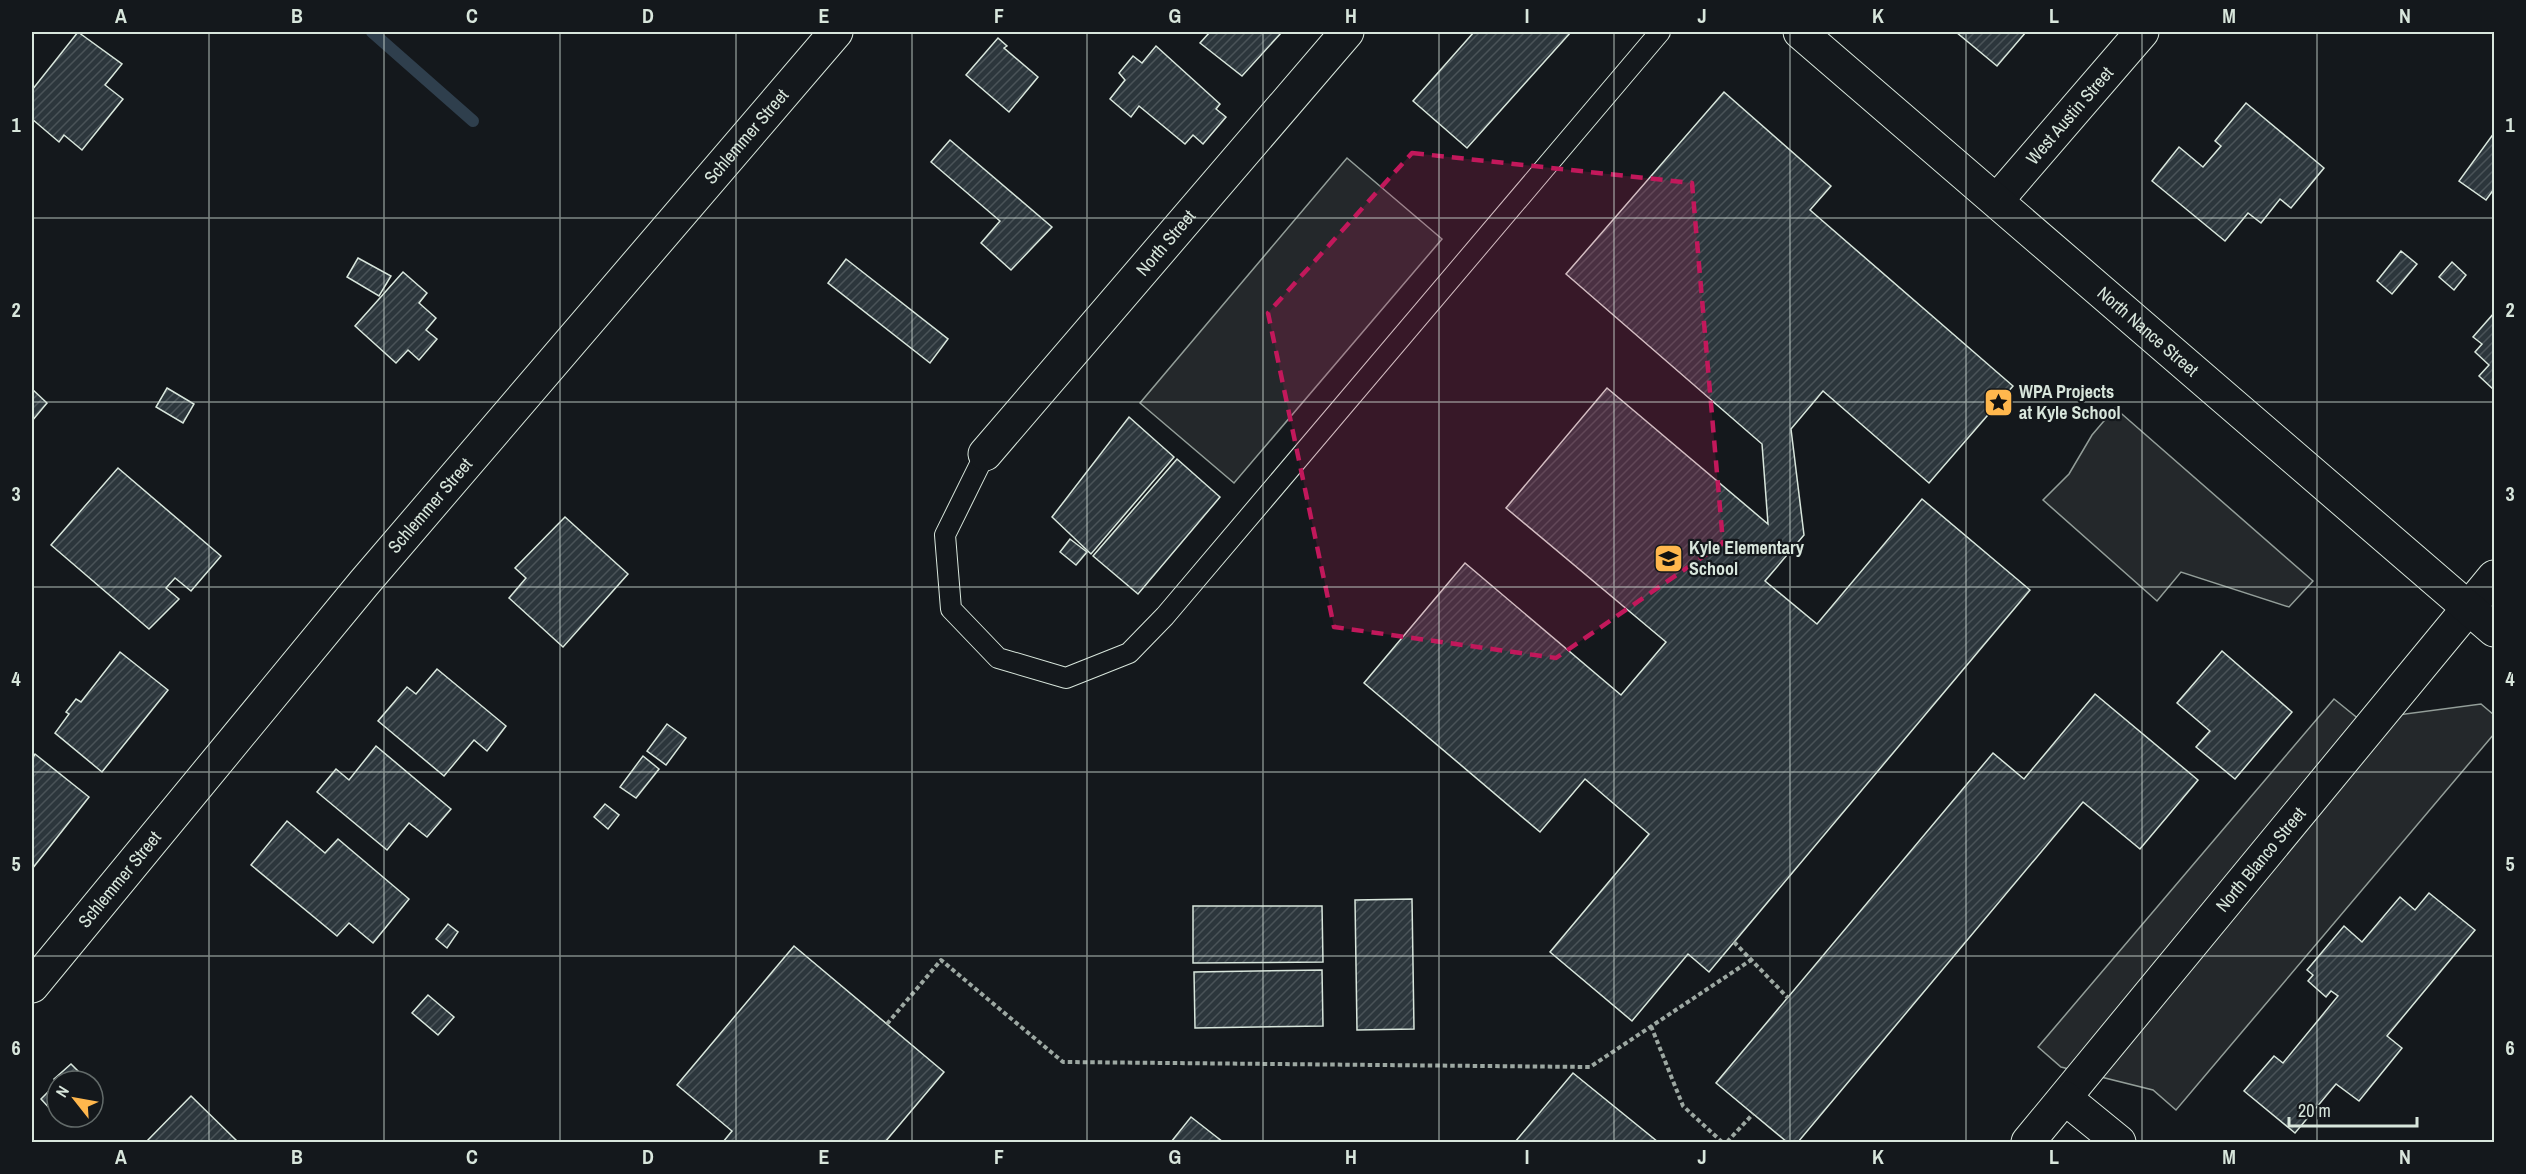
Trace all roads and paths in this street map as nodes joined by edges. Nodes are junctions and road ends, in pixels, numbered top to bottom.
1 (836, 32) edge
2 (1347, 32) edge
3 (1660, 32) edge
4 (1800, 32) edge
5 (2142, 32) edge
6 (1998, 200) junction
7 (985, 454) joint
8 (2494, 577) edge
9 (2468, 608) junction
10 (2494, 630) edge
11 (1734, 942) dead end
12 (1751, 960) junction
13 (32, 987) edge
14 (1788, 998) dead end
15 (887, 1024) dead end
16 (1652, 1026) junction
17 (2065, 1098) junction
18 (1753, 1114) dead end
19 (1722, 1143) edge
20 (1727, 1143) edge
21 (2028, 1143) edge
22 (2119, 1143) edge

1 - 13 street, Schlemmer Street
2 - 7 street, North Street
3 - 7 lane
4 - 6 street, North Nance Street
5 - 6 street, West Austin Street
6 - 9 street, North Nance Street
8 - 9 street, North Blanco Street
9 - 10 street, North Nance Street
9 - 17 street, North Blanco Street
11 - 12 path
12 - 14 path
12 - 16 path
15 - 16 path
16 - 19 path
17 - 21 street, North Blanco Street
17 - 22 street
18 - 20 path

